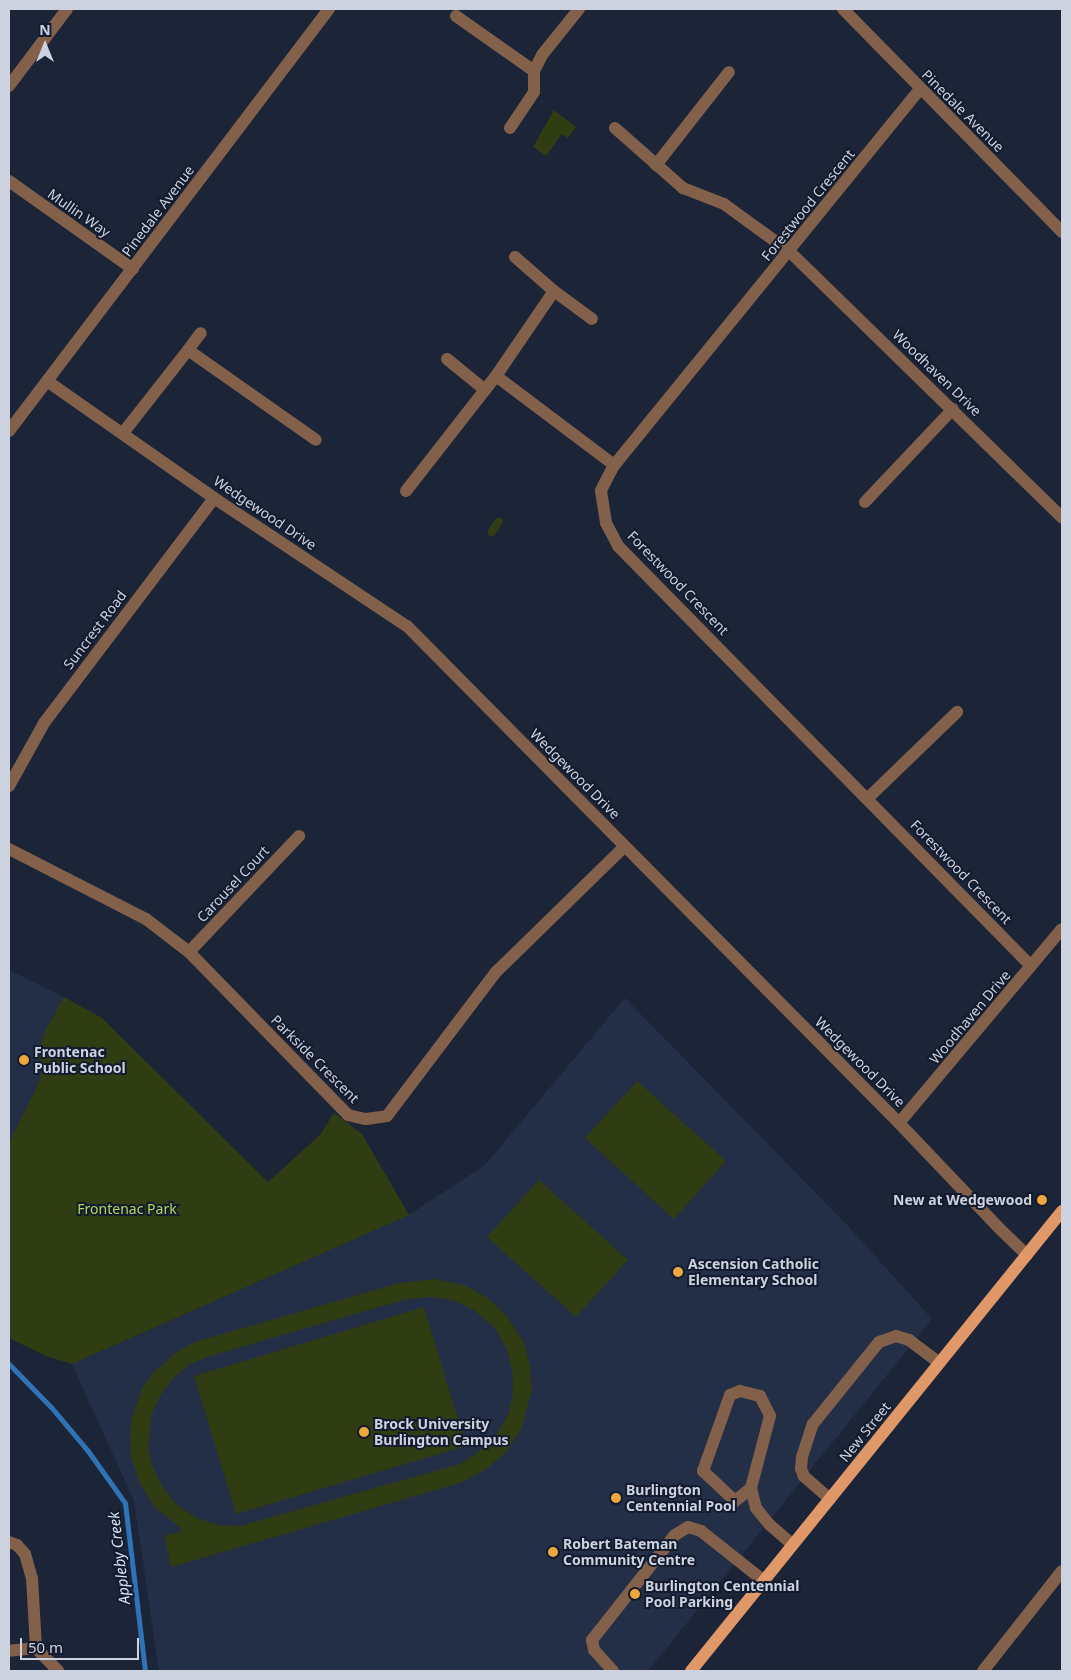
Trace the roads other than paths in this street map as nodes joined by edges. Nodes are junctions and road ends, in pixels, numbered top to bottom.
1 (67, 9) edge
2 (329, 9) edge
3 (578, 9) edge
4 (843, 9) edge
5 (456, 16) dead end
6 (534, 71) junction
7 (729, 72) dead end
8 (9, 86) edge
9 (920, 89) junction
10 (510, 128) dead end
11 (615, 128) dead end
12 (656, 164) junction
13 (9, 181) edge
14 (1062, 232) edge
15 (790, 252) junction
16 (515, 257) dead end
17 (133, 269) junction
18 (554, 291) junction
19 (592, 319) dead end
20 (201, 333) dead end
21 (188, 350) junction
22 (447, 358) dead end
23 (496, 376) junction
24 (47, 381) junction
25 (485, 390) junction
26 (953, 409) junction
27 (9, 431) edge
28 (123, 433) junction
29 (316, 440) dead end
30 (614, 465) junction
31 (406, 491) dead end
32 (214, 498) junction
33 (865, 502) dead end
34 (1062, 516) edge
35 (957, 712) dead end
36 (9, 786) edge
37 (868, 798) junction
38 (299, 836) dead end
39 (625, 846) junction
40 (9, 849) edge
41 (1062, 929) edge
42 (189, 952) junction
43 (1031, 966) junction
44 (899, 1123) junction
45 (1062, 1211) edge
46 (1027, 1255) junction
47 (939, 1363) junction
48 (752, 1488) junction
49 (830, 1499) junction
50 (9, 1542) edge
51 (793, 1545) junction
52 (1062, 1571) edge
53 (764, 1581) junction
54 (36, 1648) junction
55 (9, 1651) edge
56 (58, 1671) edge
57 (612, 1671) edge
58 (691, 1671) edge
59 (983, 1671) edge

1 - 8 street
2 - 17 street, Pinedale Avenue
3 - 6 street
4 - 9 street, Pinedale Avenue
5 - 6 street
6 - 10 street
7 - 12 street
9 - 14 street, Pinedale Avenue
9 - 15 street, Forestwood Crescent
11 - 12 street, Woodhaven Drive
12 - 15 street, Woodhaven Drive
13 - 17 street, Mullin Way
15 - 26 street, Woodhaven Drive
15 - 30 street, Forestwood Crescent
16 - 18 street
17 - 24 street, Pinedale Avenue
18 - 19 street
18 - 23 street
20 - 21 street
21 - 28 street
21 - 29 street
22 - 25 street
23 - 25 street
23 - 30 street
24 - 27 street, Pinedale Avenue
24 - 28 street, Wedgewood Drive
25 - 31 street
26 - 33 street
26 - 34 street, Woodhaven Drive
28 - 32 street, Wedgewood Drive
30 - 37 street, Forestwood Crescent
32 - 36 street, Suncrest Road
32 - 39 street, Wedgewood Drive
35 - 37 street
37 - 43 street, Forestwood Crescent
38 - 42 street, Carousel Court
39 - 42 street, Parkside Crescent
39 - 44 street, Wedgewood Drive
40 - 42 street, Parkside Crescent
41 - 43 street, Woodhaven Drive
43 - 44 street, Woodhaven Drive
44 - 46 street, Wedgewood Drive
45 - 46 main road, New Street
46 - 47 main road, New Street
47 - 49 main road, New Street
47 - 49 street
48 - 48 street
48 - 51 street
49 - 51 main road, New Street
50 - 54 street
51 - 53 main road, New Street
52 - 59 street
53 - 57 street
53 - 58 main road, New Street
54 - 55 street
54 - 56 street

